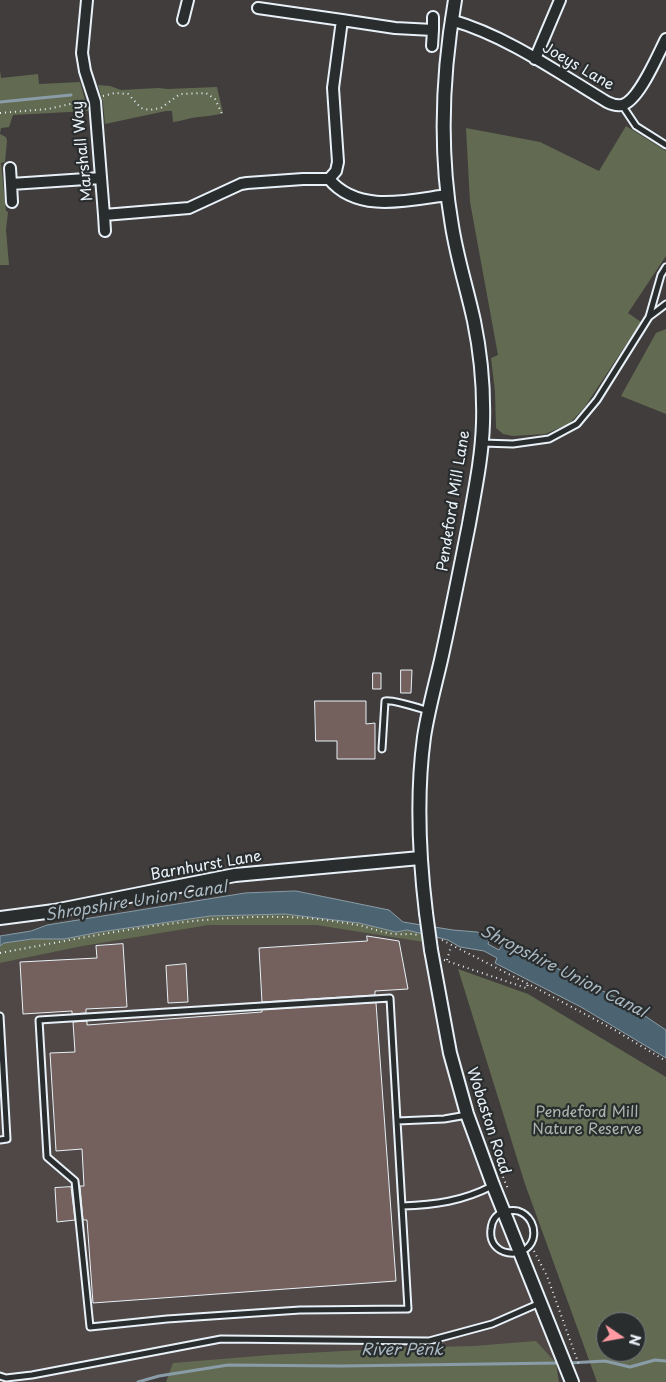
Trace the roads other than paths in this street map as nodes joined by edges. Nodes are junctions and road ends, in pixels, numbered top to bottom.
1 (87, 0) edge
2 (188, 0) edge
3 (455, 0) edge
4 (560, 0) edge
5 (258, 8) dead end
6 (433, 17) dead end
7 (183, 20) dead end
8 (342, 20) junction
9 (451, 20) junction
10 (432, 30) junction
11 (666, 39) edge
12 (432, 46) dead end
13 (535, 59) junction
14 (622, 105) junction
15 (666, 146) edge
16 (10, 168) dead end
17 (101, 178) junction
18 (330, 180) junction
19 (11, 184) junction
20 (447, 195) junction
21 (12, 202) dead end
22 (104, 215) junction
23 (105, 231) dead end
24 (666, 267) edge
25 (666, 304) edge
26 (648, 317) junction
27 (482, 443) junction
28 (429, 711) junction
29 (382, 749) dead end
30 (420, 858) junction
31 (0, 918) edge
32 (0, 1016) edge
33 (467, 1114) junction
34 (397, 1121) junction
35 (0, 1140) edge
36 (492, 1185) junction
37 (402, 1206) junction
38 (503, 1211) junction
39 (526, 1248) junction
40 (541, 1303) junction
41 (0, 1376) edge
42 (576, 1377) edge

1 - 17 street, Marshall Way
2 - 7 street
3 - 9 street, Pendeford Mill Lane
4 - 13 street
5 - 8 street
6 - 10 street
8 - 10 street
8 - 18 street
9 - 13 street, Joeys Lane
9 - 20 street, Pendeford Mill Lane
10 - 12 street
11 - 14 street, Joeys Lane
13 - 14 street, Joeys Lane
14 - 15 lane
16 - 19 street
17 - 19 street
17 - 22 street, Marshall Way
18 - 20 street
18 - 22 street, Marshall Way
19 - 21 street
20 - 27 street, Pendeford Mill Lane
22 - 23 street
24 - 26 lane
25 - 26 lane
26 - 27 lane
27 - 28 street, Pendeford Mill Lane
28 - 29 lane
28 - 30 street, Pendeford Mill Lane
30 - 31 street, Barnhurst Lane
30 - 33 street, Wobaston Road, bridge
32 - 35 lane
33 - 34 lane
33 - 36 street, Wobaston Road
34 - 37 lane
34 - 37 lane
36 - 37 lane
36 - 38 street, Wobaston Road
38 - 39 street, Wobaston Road
38 - 39 lane
38 - 39 lane
39 - 40 street, Wobaston Road
40 - 41 lane
40 - 42 street, Wobaston Road

